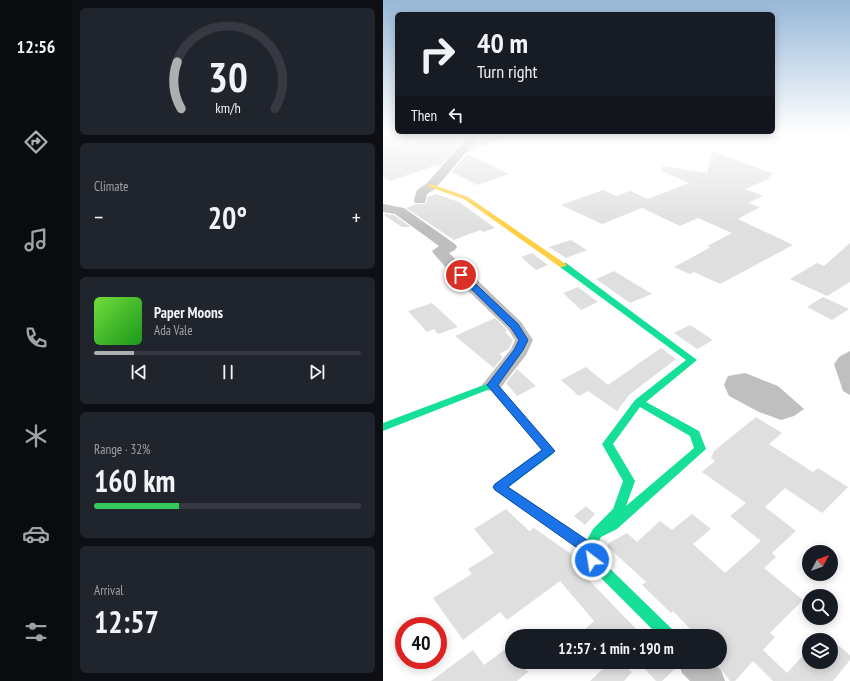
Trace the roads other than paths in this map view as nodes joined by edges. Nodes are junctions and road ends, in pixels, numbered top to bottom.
1 (449, 165) edge
2 (431, 186) junction
3 (420, 200) dead end
4 (383, 208) edge
5 (492, 385) junction
6 (639, 402) junction
7 (383, 427) edge
8 (597, 533) junction
9 (589, 548) junction
10 (662, 629) edge
11 (699, 669) edge
12 (710, 681) edge

1 - 2 street
2 - 3 street
2 - 6 street
4 - 5 street
5 - 7 street
5 - 9 street
6 - 8 street
6 - 8 street
8 - 9 street
9 - 10 street
11 - 12 street

